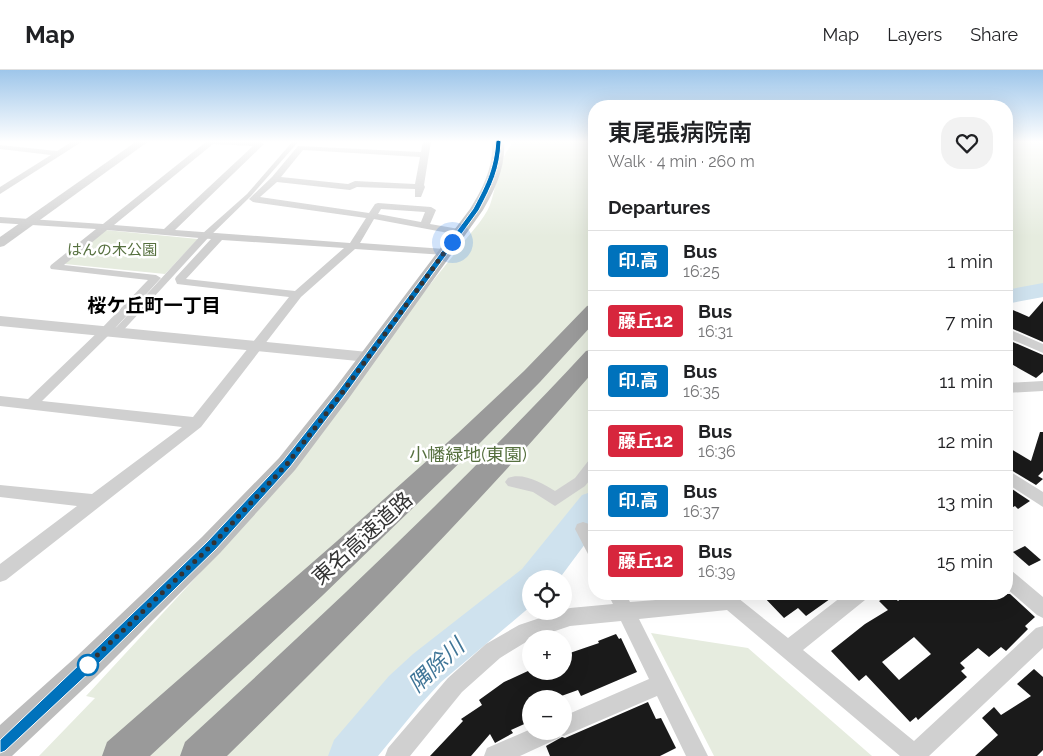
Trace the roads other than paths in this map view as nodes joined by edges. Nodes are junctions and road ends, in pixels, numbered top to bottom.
1 (29, 173) edge
2 (99, 173) edge
3 (173, 173) edge
4 (229, 173) edge
5 (268, 173) edge
6 (280, 173) edge
7 (423, 173) edge
8 (493, 173) edge
9 (275, 179) junction
10 (0, 183) edge
11 (12, 184) junction
12 (421, 187) junction
13 (0, 191) edge
14 (414, 207) junction
15 (372, 216) junction
16 (0, 220) edge
17 (30, 222) junction
18 (107, 226) junction
19 (424, 226) junction
20 (166, 232) junction
21 (459, 232) junction
22 (205, 236) junction
23 (219, 237) junction
24 (0, 243) edge
25 (354, 245) junction
26 (445, 252) junction
27 (297, 294) junction
28 (588, 317) edge
29 (0, 321) edge
30 (111, 332) junction
31 (1013, 335) edge
32 (257, 348) junction
33 (1043, 349) edge
34 (368, 358) junction
35 (588, 363) edge
36 (1043, 386) edge
37 (1013, 388) edge
38 (0, 401) edge
39 (31, 404) junction
40 (196, 423) junction
41 (588, 472) edge
42 (1013, 480) edge
43 (513, 482) dead end
44 (0, 491) edge
45 (1043, 500) edge
46 (95, 501) junction
47 (583, 529) dead end
48 (588, 538) edge
49 (0, 574) edge
50 (1013, 583) edge
51 (620, 600) edge
52 (707, 600) edge
53 (732, 600) edge
54 (851, 600) edge
55 (1043, 609) edge
56 (626, 611) junction
57 (1043, 635) edge
58 (789, 649) junction
59 (661, 684) junction
60 (572, 723) edge
61 (531, 740) edge
62 (0, 746) edge
63 (121, 756) edge
64 (199, 756) edge
65 (396, 756) edge
66 (495, 756) edge
67 (697, 756) edge
68 (916, 756) edge

1 - 11 street
2 - 17 street
3 - 18 street
4 - 20 street
5 - 22 street
6 - 9 street
7 - 12 street
8 - 21 main road
9 - 12 street
9 - 15 street
10 - 11 street
11 - 13 street
12 - 14 street
14 - 15 street
14 - 19 street
15 - 19 street
15 - 25 street
16 - 17 street
17 - 18 street
17 - 24 street
18 - 20 street
18 - 30 street
19 - 21 street
20 - 22 street
21 - 26 main road
22 - 23 street
22 - 30 street
23 - 25 street
23 - 27 street
25 - 26 street
25 - 27 street
26 - 34 main road
27 - 32 street
28 - 63 highway, 東名高速道路
29 - 30 street
30 - 32 street
30 - 39 street
31 - 33 street
32 - 34 street
32 - 40 street
34 - 62 main road
35 - 64 highway
36 - 37 street
38 - 39 street
39 - 40 street
40 - 46 street
41 - 43 street
42 - 45 street
44 - 46 street
46 - 49 street
47 - 48 street
50 - 55 street
51 - 56 street
52 - 56 street
53 - 58 street
54 - 58 street
56 - 59 street
56 - 65 street
57 - 68 street
58 - 68 street
59 - 60 street
59 - 67 street
61 - 66 street

